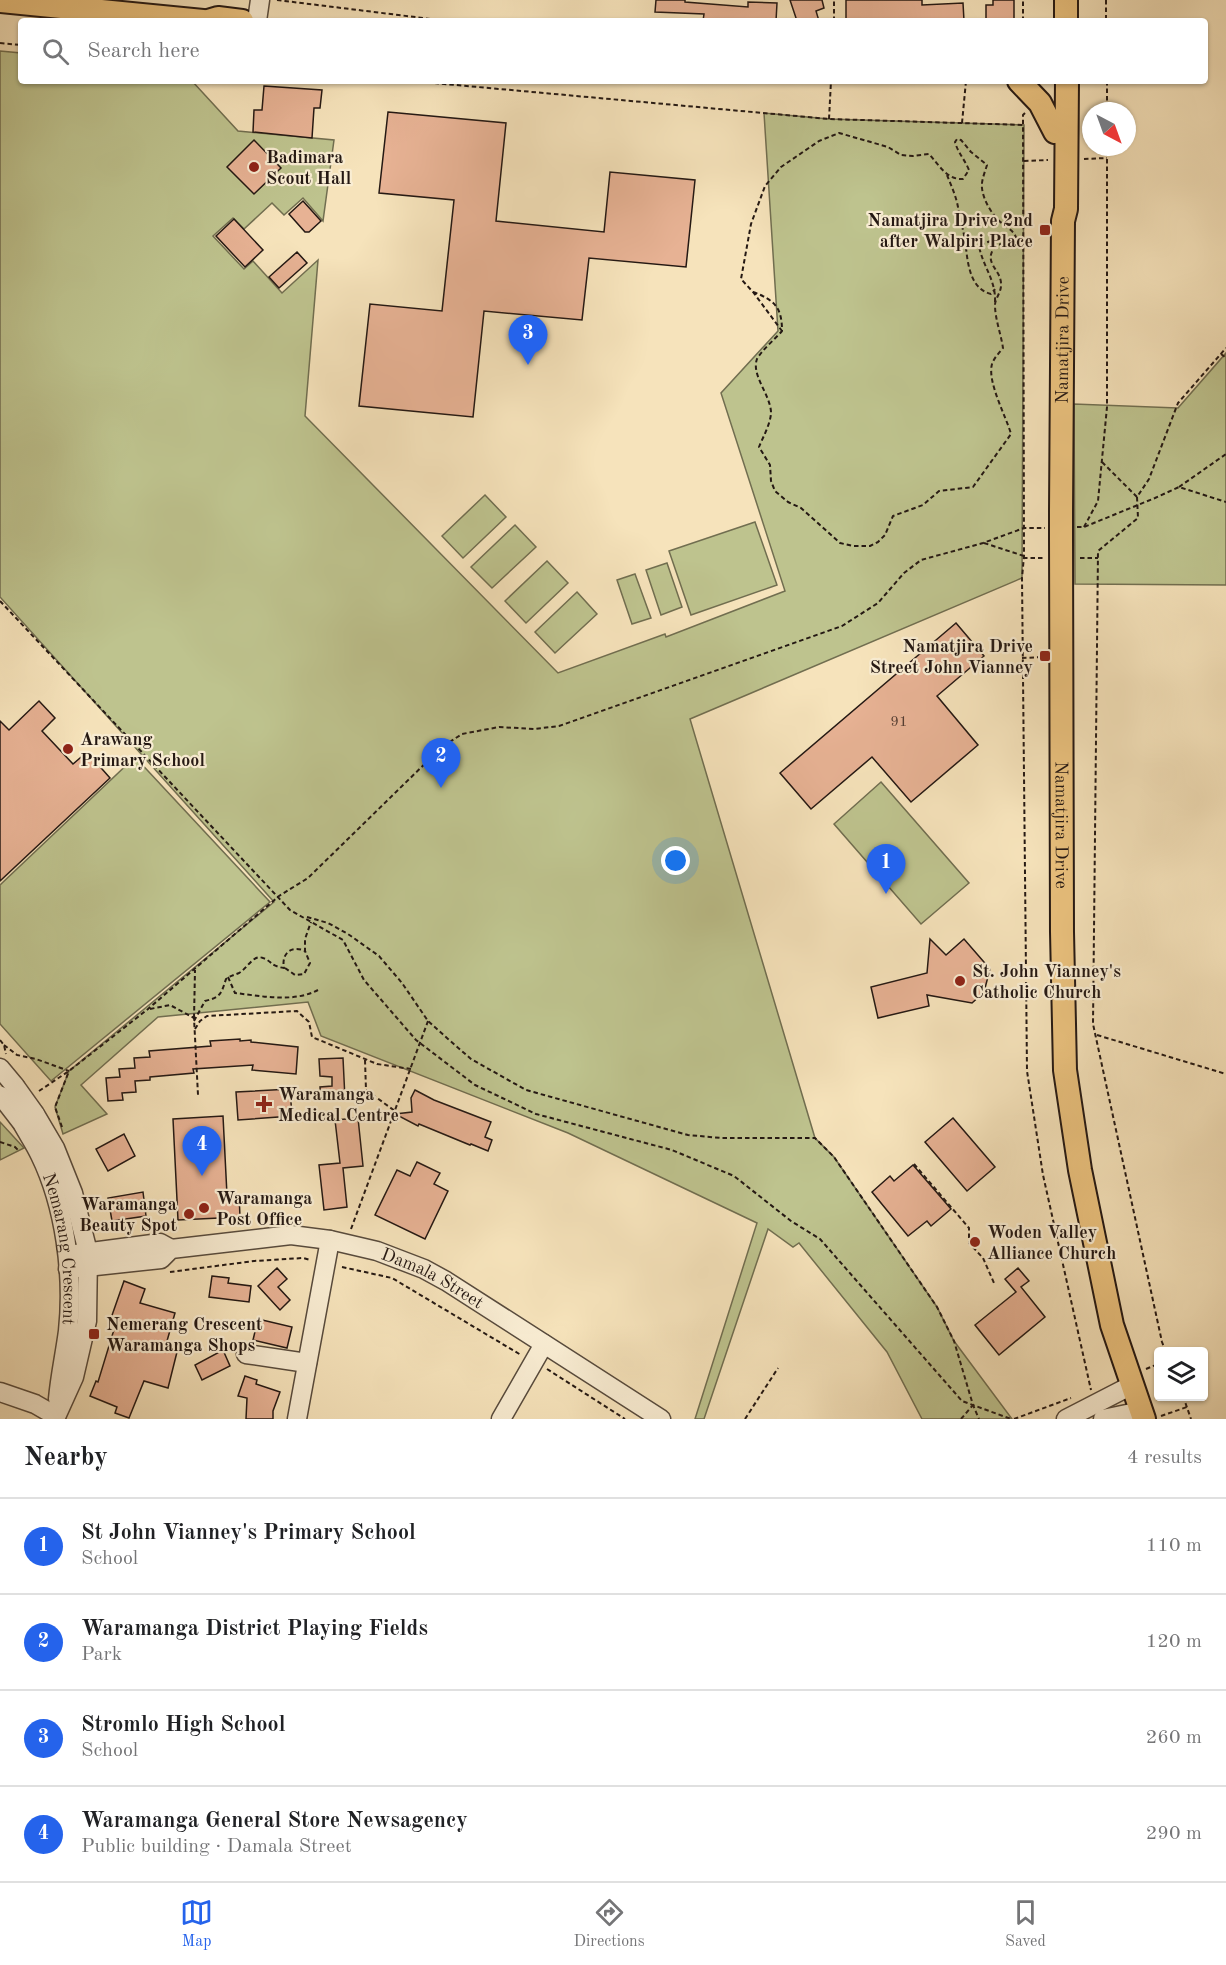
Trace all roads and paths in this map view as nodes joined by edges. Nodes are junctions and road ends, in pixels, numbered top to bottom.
1 (261, 0) edge
2 (272, 0) edge
3 (278, 0) edge
4 (834, 0) edge
5 (1023, 0) edge
6 (1066, 0) edge
7 (1106, 0) edge
8 (0, 1) edge
9 (291, 1) edge
10 (1057, 16) edge
11 (173, 18) edge
12 (258, 18) edge
13 (269, 18) edge
14 (424, 18) edge
15 (834, 18) edge
16 (1023, 18) edge
17 (1106, 18) edge
18 (0, 43) edge
19 (18, 45) edge
20 (445, 84) edge
21 (831, 84) edge
22 (966, 84) edge
23 (1022, 84) edge
24 (1055, 84) edge
25 (1067, 84) edge
26 (1107, 84) edge
27 (1107, 102) edge
28 (1023, 115) dead end
29 (829, 119) junction
30 (962, 123) junction
31 (1024, 125) junction
32 (1055, 132) junction
33 (1107, 156) edge
34 (947, 175) junction
35 (1063, 221) junction
36 (1017, 242) junction
37 (996, 289) junction
38 (753, 292) junction
39 (995, 304) junction
40 (782, 331) junction
41 (1226, 348) edge
42 (1221, 354) junction
43 (1226, 358) edge
44 (1226, 454) edge
45 (1101, 462) junction
46 (1179, 487) junction
47 (1137, 497) junction
48 (1226, 502) edge
49 (1137, 506) junction
50 (1024, 528) junction
51 (983, 543) junction
52 (1024, 556) junction
53 (0, 601) edge
54 (1061, 655) junction
55 (1023, 658) junction
56 (279, 896) junction
57 (312, 920) junction
58 (305, 951) junction
59 (284, 968) junction
60 (195, 970) junction
61 (228, 977) junction
62 (318, 990) dead end
63 (148, 1009) junction
64 (194, 1019) junction
65 (428, 1021) junction
66 (195, 1029) junction
67 (1096, 1035) junction
68 (420, 1043) junction
69 (4, 1045) dead end
70 (365, 1060) junction
71 (0, 1068) edge
72 (411, 1070) junction
73 (69, 1071) junction
74 (1226, 1074) edge
75 (6, 1092) edge
76 (37, 1092) dead end
77 (198, 1095) dead end
78 (395, 1111) junction
79 (28, 1119) junction
80 (63, 1130) dead end
81 (0, 1142) edge
82 (20, 1152) dead end
83 (914, 1164) dead end
84 (338, 1242) junction
85 (88, 1259) junction
86 (68, 1262) junction
87 (326, 1263) junction
88 (170, 1272) dead end
89 (994, 1283) dead end
90 (544, 1344) junction
91 (1165, 1347) edge
92 (246, 1354) dead end
93 (534, 1361) junction
94 (307, 1363) junction
95 (778, 1368) dead end
96 (1132, 1384) junction
97 (1091, 1390) dead end
98 (0, 1392) edge
99 (1080, 1394) dead end
100 (1185, 1401) edge
101 (973, 1405) junction
102 (1187, 1407) junction
103 (1147, 1416) edge
104 (56, 1418) edge
105 (297, 1419) edge
106 (501, 1419) edge
107 (625, 1419) edge
108 (662, 1419) edge
109 (745, 1419) edge
110 (961, 1419) edge
111 (980, 1419) edge
112 (1013, 1419) edge
113 (1066, 1419) edge
114 (1103, 1419) edge
115 (1191, 1419) edge

1 - 12 street
2 - 13 street
3 - 9 path
4 - 15 path
5 - 16 path
6 - 10 main road
7 - 17 path
8 - 11 main road
9 - 14 path
18 - 19 path
20 - 29 path
21 - 29 path
22 - 30 path
23 - 32 main road
24 - 32 main road, Namatjira Drive
25 - 35 main road, Namatjira Drive
26 - 27 path
28 - 31 path
29 - 30 path
30 - 31 path
31 - 50 path
32 - 35 main road, Namatjira Drive
33 - 45 path
34 - 36 path
34 - 37 path
34 - 38 path
35 - 54 main road, Namatjira Drive, bridge
36 - 37 path
36 - 39 path
37 - 39 path
38 - 40 path
38 - 40 path
39 - 40 path
41 - 42 path
42 - 43 path
42 - 47 path
44 - 46 path
45 - 47 path
45 - 49 path
46 - 48 path
46 - 49 path
47 - 49 path
49 - 67 path
50 - 51 path
50 - 52 path
51 - 52 path
51 - 56 path
52 - 55 path
53 - 56 path
54 - 55 path
54 - 96 main road, Namatjira Drive
55 - 97 path
56 - 57 path
56 - 60 path
57 - 58 path
57 - 65 path
57 - 68 path
58 - 59 path
58 - 59 path
59 - 61 path
60 - 63 path
60 - 64 path
61 - 62 path
61 - 64 path
63 - 64 path
63 - 73 path
64 - 66 path
65 - 68 path
65 - 101 path
66 - 70 path
66 - 77 path
67 - 74 path
67 - 91 path
68 - 72 path
68 - 101 path
69 - 73 path
70 - 72 path
70 - 78 path
71 - 75 street, Nemarang Crescent
72 - 78 path
73 - 76 path
73 - 80 path
75 - 79 street, Nemarang Crescent, bridge
78 - 84 path
79 - 85 street, Nemarang Crescent
79 - 86 street, Nemarang Crescent
81 - 82 path
83 - 89 path
84 - 85 street, Damala Street
84 - 87 street
84 - 90 street, Damala Street
85 - 86 street, Damala Street
85 - 104 street, Nemarang Crescent
86 - 104 street, Nemarang Crescent
87 - 88 path
87 - 93 path
87 - 94 street
90 - 93 street
90 - 108 street, Damala Street
92 - 94 street
93 - 106 street
93 - 107 path
94 - 105 street
95 - 109 path
96 - 103 main road, Namatjira Drive
96 - 113 street
98 - 104 street
99 - 112 path
100 - 102 path
101 - 110 path
101 - 111 path
101 - 112 path
102 - 103 path
102 - 115 path
103 - 114 street

